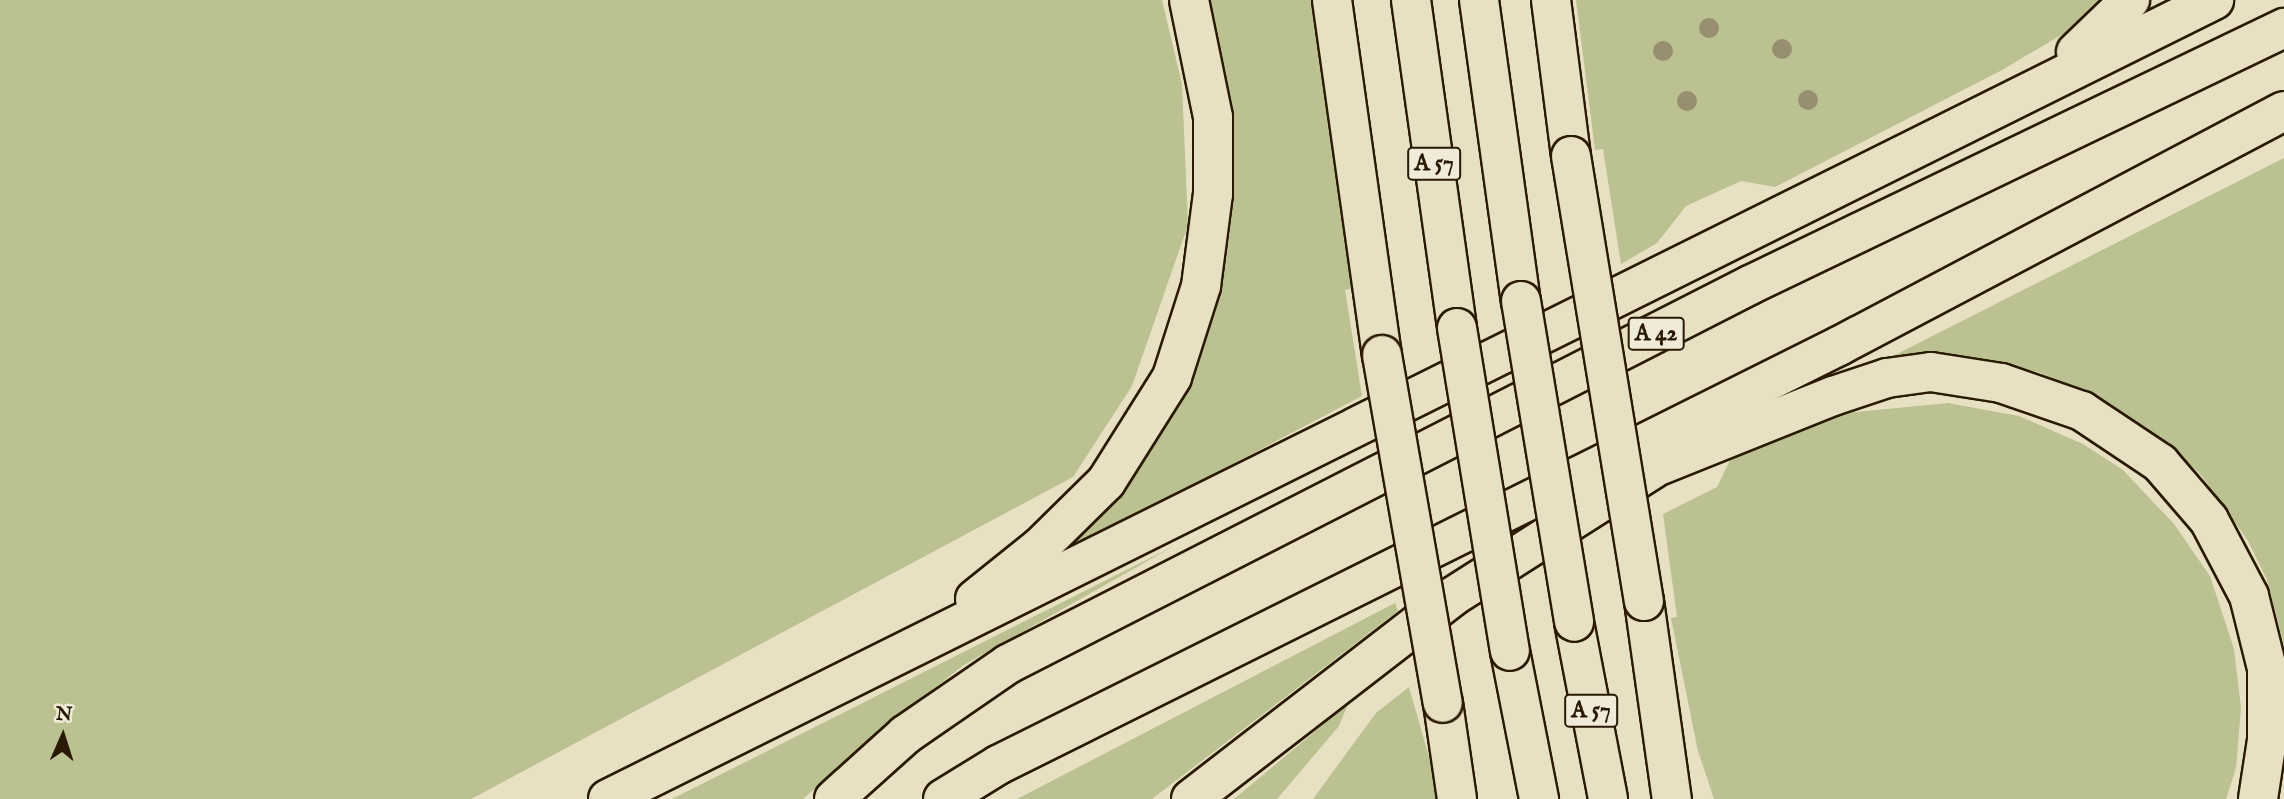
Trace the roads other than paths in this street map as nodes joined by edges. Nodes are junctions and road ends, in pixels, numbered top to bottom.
1 (1189, 0) edge
2 (1332, 0) edge
3 (1411, 0) edge
4 (1479, 0) edge
5 (1551, 0) edge
6 (2130, 0) edge
7 (2214, 0) edge
8 (2284, 28) edge
9 (2036, 87) junction
10 (2284, 111) edge
11 (1839, 346) junction
12 (1653, 468) junction
13 (916, 646) junction
14 (1663, 718) junction
15 (608, 799) edge
16 (834, 799) edge
17 (943, 799) edge
18 (1191, 799) edge
19 (1457, 799) edge
20 (1539, 799) edge
21 (1608, 799) edge
22 (1672, 799) edge
23 (1694, 799) edge
24 (2258, 799) edge

1 - 13 highway
2 - 19 highway, bridge
3 - 20 highway, A 57, bridge
4 - 21 highway, A 57, bridge
5 - 14 highway, bridge
6 - 9 highway
7 - 9 highway
8 - 16 highway, A 42
9 - 13 highway
10 - 11 highway
11 - 12 highway
11 - 17 highway
12 - 18 highway
12 - 24 highway
13 - 15 highway
14 - 22 highway
14 - 23 highway

